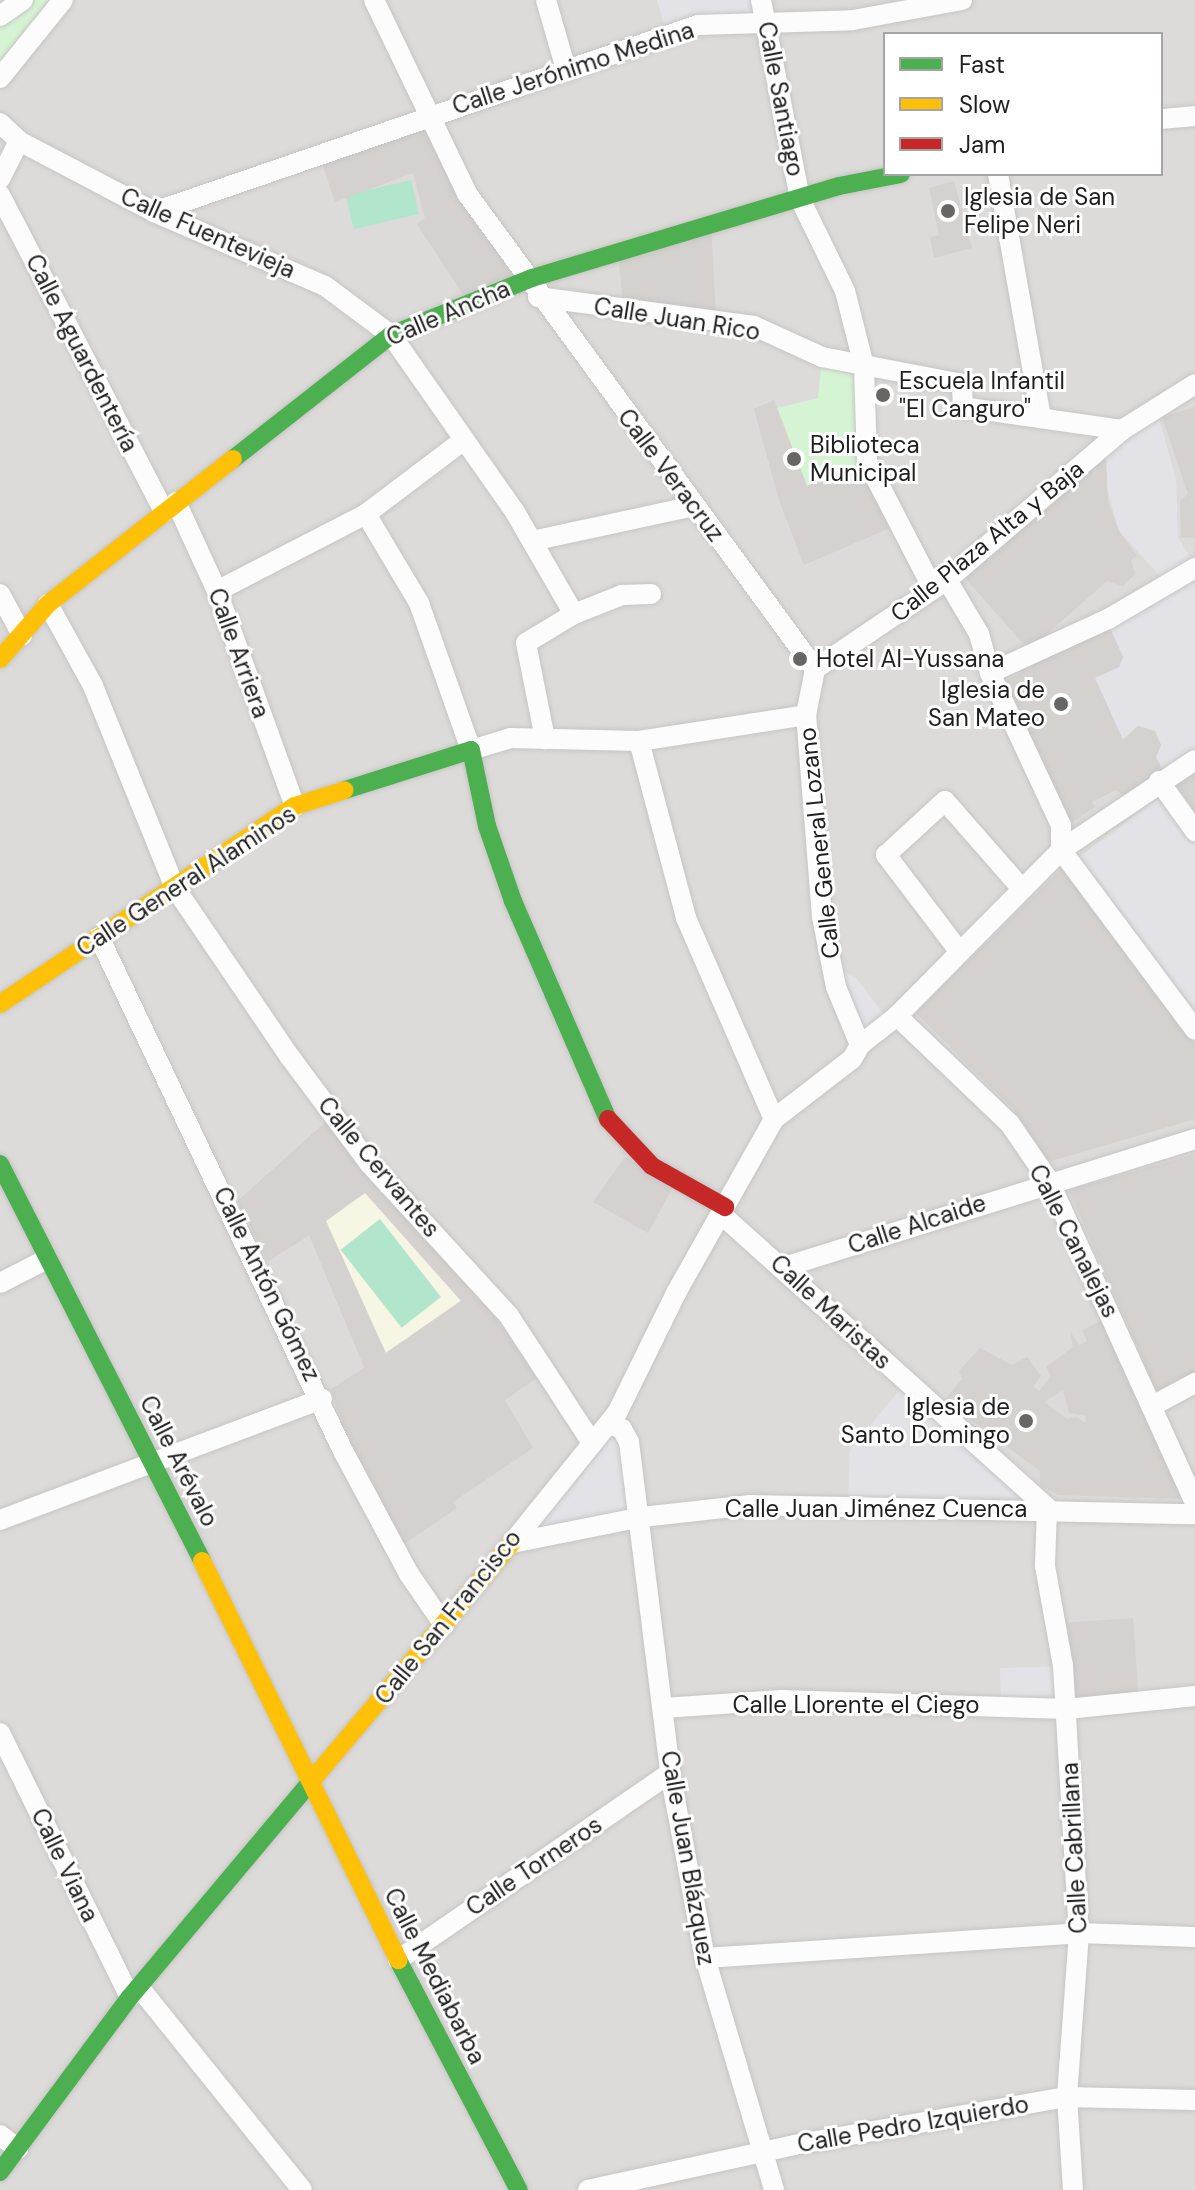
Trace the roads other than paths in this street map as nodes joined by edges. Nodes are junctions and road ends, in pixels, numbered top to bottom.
1 (23, 0) edge
2 (63, 0) edge
3 (374, 0) edge
4 (546, 0) edge
5 (761, 0) edge
6 (962, 0) edge
7 (0, 16) edge
8 (767, 22) junction
9 (565, 66) junction
10 (0, 78) edge
11 (1195, 116) edge
12 (427, 117) junction
13 (1163, 119) edge
14 (0, 123) edge
15 (19, 141) junction
16 (893, 176) edge
17 (998, 176) edge
18 (0, 179) edge
19 (0, 195) edge
20 (800, 199) junction
21 (154, 212) junction
22 (535, 288) junction
23 (391, 335) junction
24 (864, 366) junction
25 (1195, 384) edge
26 (1041, 418) junction
27 (1122, 430) junction
28 (464, 440) junction
29 (694, 506) junction
30 (170, 507) junction
31 (366, 514) junction
32 (532, 541) junction
33 (1195, 568) edge
34 (947, 580) junction
35 (217, 591) junction
36 (0, 594) edge
37 (651, 594) dead end
38 (48, 604) junction
39 (574, 614) junction
40 (22, 635) junction
41 (0, 659) edge
42 (815, 669) junction
43 (990, 673) junction
44 (806, 715) junction
45 (545, 739) junction
46 (639, 741) junction
47 (471, 750) junction
48 (1195, 760) edge
49 (1159, 781) junction
50 (295, 806) junction
51 (1195, 831) edge
52 (1061, 850) junction
53 (175, 888) junction
54 (1022, 889) junction
55 (99, 937) junction
56 (959, 951) junction
57 (0, 1004) edge
58 (897, 1016) junction
59 (1195, 1030) edge
60 (860, 1045) junction
61 (774, 1119) junction
62 (1195, 1139) edge
63 (0, 1164) edge
64 (1049, 1181) junction
65 (723, 1210) junction
66 (47, 1259) junction
67 (784, 1267) junction
68 (0, 1283) edge
69 (1195, 1383) edge
70 (322, 1399) junction
71 (1154, 1405) junction
72 (609, 1424) junction
73 (590, 1440) junction
74 (155, 1464) junction
75 (1195, 1503) edge
76 (1047, 1508) junction
77 (1195, 1514) edge
78 (642, 1517) junction
79 (0, 1520) edge
80 (512, 1543) junction
81 (444, 1625) junction
82 (1195, 1696) edge
83 (663, 1708) junction
84 (1067, 1709) junction
85 (0, 1733) edge
86 (670, 1773) junction
87 (310, 1782) junction
88 (1079, 1933) junction
89 (1195, 1937) edge
90 (705, 1958) junction
91 (398, 1960) junction
92 (134, 1992) junction
93 (1067, 2097) junction
94 (1195, 2100) edge
95 (0, 2135) edge
96 (18, 2149) junction
97 (759, 2152) junction
98 (0, 2172) edge
99 (302, 2190) edge
100 (519, 2190) edge
101 (588, 2190) edge
102 (774, 2190) edge
103 (1073, 2190) edge

1 - 7 street
2 - 10 street
3 - 12 street, Calle Veracruz
4 - 9 street
5 - 8 street, Calle Santiago
6 - 8 street, Calle Jerónimo Medina
8 - 9 street, Calle Jerónimo Medina
8 - 20 street, Calle Santiago
9 - 12 street, Calle Jerónimo Medina
11 - 13 street
12 - 21 street, Calle Jerónimo Medina
12 - 22 street, Calle Veracruz
14 - 15 street, Calle Fuentevieja
15 - 18 street
15 - 21 street, Calle Fuentevieja
16 - 20 street, Calle Ancha
17 - 26 street
19 - 30 street, Calle Aguardentería
20 - 22 street, Calle Ancha
20 - 24 street, Calle Santiago
21 - 23 street, Calle Fuentevieja
22 - 23 street, Calle Ancha
22 - 24 street, Calle Juan Rico
22 - 29 street, Calle Veracruz
23 - 28 street, Calle Fuentevieja
23 - 30 street, Calle Ancha
24 - 26 street, Calle Juan Rico
24 - 34 street, Calle Santiago
25 - 27 street, Calle Plaza Alta y Baja
26 - 27 street, Calle Juan Rico
27 - 34 street, Calle Plaza Alta y Baja
28 - 31 street
28 - 32 street, Calle Fuentevieja
29 - 32 street
29 - 42 street, Calle Veracruz
30 - 35 street, Calle Arriera
30 - 38 street, Calle Ancha
31 - 35 street
31 - 47 street
32 - 39 street, Calle Fuentevieja
33 - 43 street
34 - 42 street, Calle Plaza Alta y Baja
34 - 43 street
35 - 50 street, Calle Arriera
36 - 40 street
37 - 39 street
38 - 40 street, Calle Ancha
38 - 53 street, Calle Cervantes
39 - 45 street
40 - 41 street, Calle Ancha
42 - 44 street
43 - 52 street
44 - 46 street, Calle General Alaminos
44 - 60 street, Calle General Lozano
45 - 46 street, Calle General Alaminos
45 - 47 street, Calle General Alaminos
46 - 61 street
47 - 50 street, Calle General Alaminos
47 - 65 street
48 - 49 street, Calle San Francisco
49 - 51 street
49 - 52 street, Calle San Francisco
50 - 53 street, Calle General Alaminos
52 - 54 street, Calle San Francisco
52 - 59 street
53 - 55 street, Calle General Alaminos
53 - 73 street, Calle Cervantes
54 - 56 street, Calle San Francisco
54 - 56 street
55 - 57 street, Calle General Alaminos
55 - 70 street, Calle Antón Gómez
56 - 58 street, Calle San Francisco
58 - 60 street, Calle San Francisco
58 - 64 street, Calle Canalejas
60 - 61 street, Calle San Francisco
61 - 65 street, Calle San Francisco
62 - 64 street, Calle Alcaide
63 - 66 street, Calle Arévalo
64 - 67 street, Calle Alcaide
64 - 71 street, Calle Canalejas
65 - 67 street, Calle Maristas
65 - 72 street, Calle San Francisco
66 - 68 street
66 - 74 street, Calle Arévalo
67 - 76 street, Calle Maristas
69 - 71 street
70 - 74 street
70 - 81 street, Calle Antón Gómez
71 - 75 street, Calle Canalejas
72 - 73 street, Calle San Francisco
72 - 78 street, Calle Juan Blázquez
73 - 80 street, Calle San Francisco
74 - 79 street
74 - 87 street, Calle Arévalo
76 - 77 street, Calle Juan Jiménez Cuenca
76 - 78 street, Calle Juan Jiménez Cuenca
76 - 84 street, Calle Cabrillana
78 - 80 street, Calle Juan Jiménez Cuenca
78 - 83 street, Calle Juan Blázquez
80 - 81 street, Calle San Francisco
81 - 87 street, Calle San Francisco
82 - 84 street, Calle Llorente el Ciego
83 - 84 street, Calle Llorente el Ciego
83 - 86 street, Calle Juan Blázquez
84 - 88 street, Calle Cabrillana
85 - 92 street, Calle Viana
86 - 90 street, Calle Juan Blázquez
86 - 91 street, Calle Torneros
87 - 91 street, Calle Mediabarba
87 - 92 street, Calle San Francisco
88 - 89 street
88 - 90 street
88 - 93 street, Calle Cabrillana
90 - 97 street, Calle Juan Blázquez
91 - 100 street, Calle Mediabarba
92 - 96 street, Calle San Francisco
92 - 99 street, Calle Viana
93 - 94 street, Calle Pedro Izquierdo
93 - 97 street, Calle Pedro Izquierdo
93 - 103 street, Calle Cabrillana
95 - 96 street
96 - 98 street, Calle San Francisco
97 - 101 street, Calle Pedro Izquierdo
97 - 102 street, Calle Juan Blázquez

